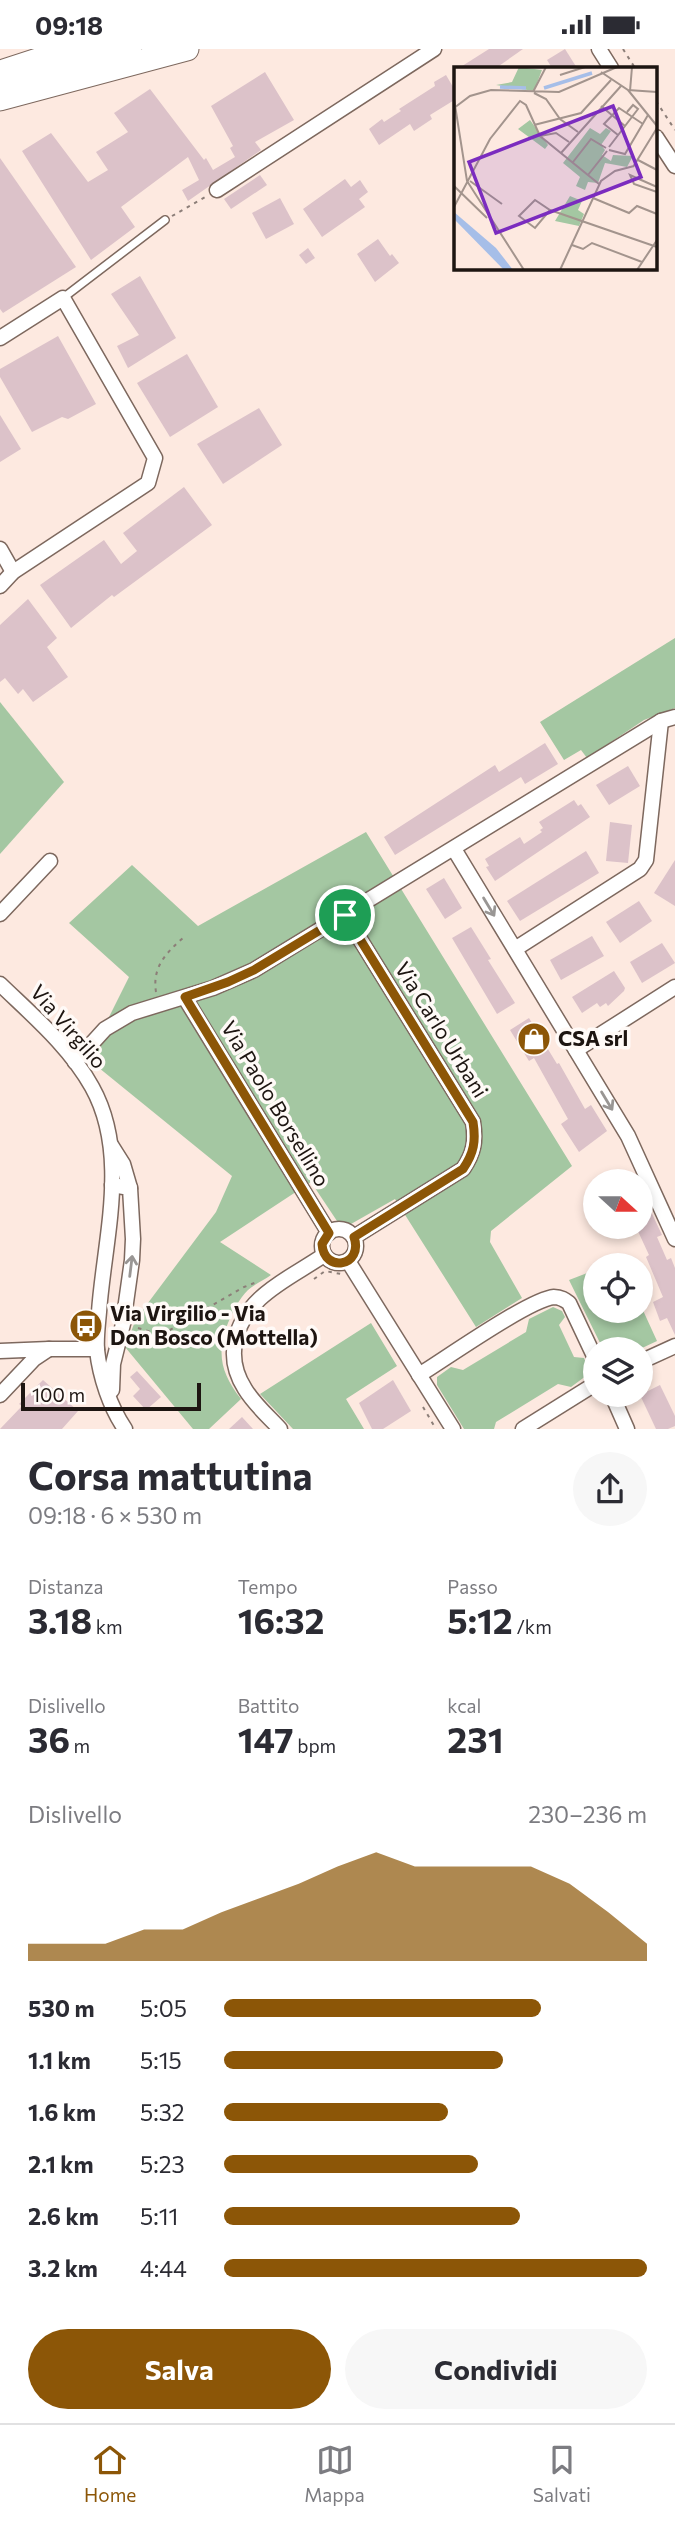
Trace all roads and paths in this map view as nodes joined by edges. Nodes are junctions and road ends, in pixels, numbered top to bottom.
1 (71, 49) edge
2 (187, 49) edge
3 (434, 49) edge
4 (599, 49) edge
5 (623, 49) edge
6 (117, 51) edge
7 (610, 67) edge
8 (634, 67) edge
9 (0, 71) edge
10 (0, 85) edge
11 (0, 99) edge
12 (658, 104) edge
13 (675, 130) edge
14 (658, 140) edge
15 (675, 166) edge
16 (217, 190) joint
17 (164, 220) joint
18 (63, 298) junction
19 (0, 338) edge
20 (0, 549) edge
21 (13, 572) junction
22 (0, 586) edge
23 (668, 719) edge
24 (454, 849) junction
25 (50, 861) dead end
26 (0, 913) edge
27 (345, 915) junction
28 (515, 949) junction
29 (0, 983) edge
30 (675, 987) edge
31 (185, 997) junction
32 (576, 1050) junction
33 (75, 1062) junction
34 (110, 1144) junction
35 (112, 1185) junction
36 (130, 1188) junction
37 (329, 1233) junction
38 (354, 1237) junction
39 (675, 1239) edge
40 (324, 1255) junction
41 (348, 1261) junction
42 (261, 1281) dead end
43 (123, 1324) junction
44 (585, 1337) edge
45 (675, 1346) edge
46 (97, 1349) junction
47 (0, 1351) edge
48 (32, 1354) junction
49 (653, 1356) edge
50 (419, 1375) junction
51 (583, 1392) edge
52 (0, 1395) edge
53 (111, 1406) junction
54 (617, 1407) edge
55 (125, 1429) edge
56 (280, 1429) edge
57 (453, 1429) edge
58 (523, 1429) edge
59 (627, 1429) edge

1 - 9 main road
2 - 11 main road
3 - 16 street
4 - 7 street
5 - 8 path
6 - 10 highway
12 - 13 path
14 - 15 street
16 - 17 path
17 - 18 lane
18 - 19 street
18 - 21 street
20 - 21 street
21 - 22 street
23 - 24 street
23 - 28 street
24 - 27 street
24 -> 28 street
25 - 26 street
27 - 31 street
27 - 38 street, Via Carlo Urbani
28 - 32 street
29 - 33 street, Via Virgilio
30 - 32 street
31 - 33 street
31 - 37 street, Via Paolo Borsellino
32 -> 39 street
33 - 34 street, Via Virgilio
34 - 35 street, Via Virgilio
34 - 36 street
35 - 36 street
35 - 46 street, Via Virgilio
43 -> 36 street
37 - 38 street
37 - 40 street
38 - 41 street
40 - 41 street
40 - 56 street
41 - 50 street
42 - 43 path
43 - 53 street
44 - 50 street
45 - 49 street
46 - 48 street
46 - 53 street, Via Virgilio
47 - 48 street
48 - 52 street
50 - 57 street
51 - 58 street
53 - 55 street, Via Virgilio
54 - 59 street

